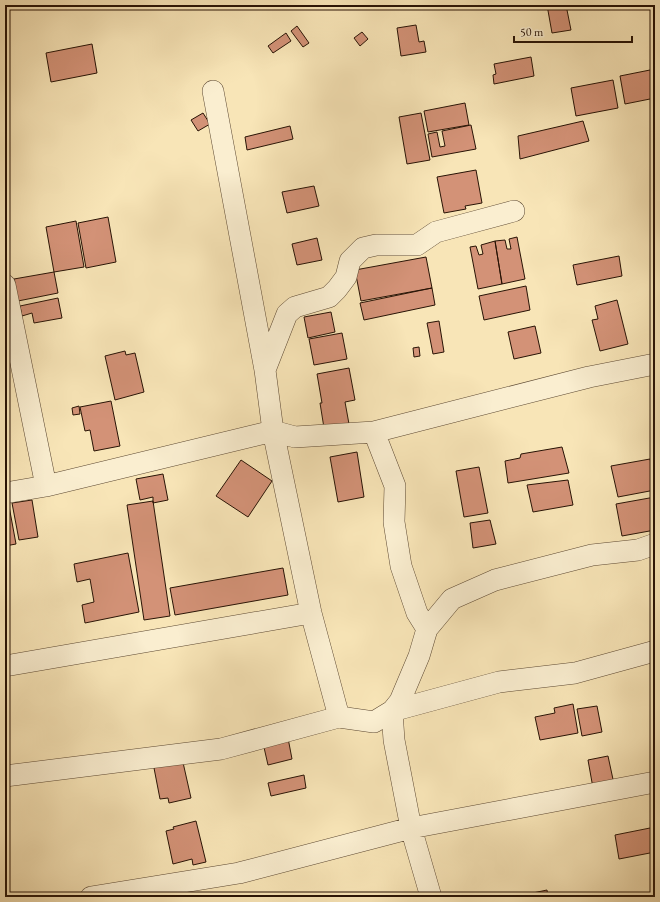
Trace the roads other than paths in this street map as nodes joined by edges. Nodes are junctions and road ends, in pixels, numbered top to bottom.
1 (214, 90) dead end
2 (514, 211) dead end
3 (5, 285) edge
4 (655, 364) edge
5 (265, 370) junction
6 (273, 431) junction
7 (374, 432) junction
8 (46, 486) junction
9 (5, 493) edge
10 (655, 544) edge
11 (311, 614) junction
12 (427, 629) junction
13 (655, 651) edge
14 (5, 666) edge
15 (392, 711) junction
16 (339, 717) junction
17 (5, 776) edge
18 (655, 782) edge
19 (411, 828) junction
20 (91, 897) edge
21 (432, 897) edge

1 - 5 street
2 - 5 street
3 - 8 street
4 - 7 street
5 - 6 street
6 - 7 street
6 - 8 street
6 - 11 street
7 - 12 street
8 - 9 street
10 - 12 street
11 - 14 street
11 - 16 street
12 - 15 street
13 - 15 street
15 - 16 street
15 - 19 street
16 - 17 street
18 - 19 street
19 - 20 street
19 - 21 street

